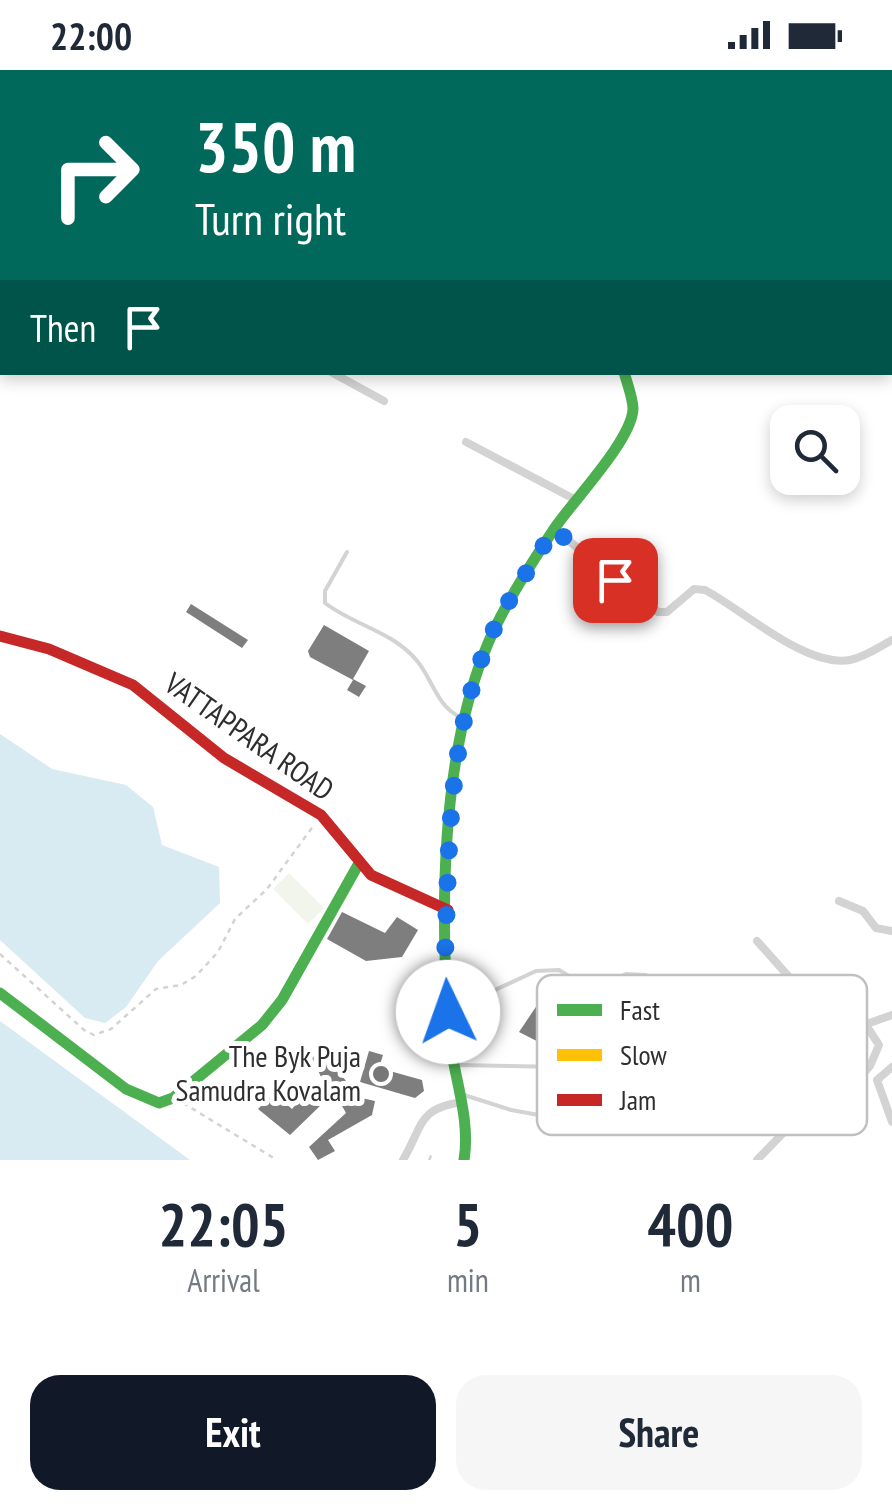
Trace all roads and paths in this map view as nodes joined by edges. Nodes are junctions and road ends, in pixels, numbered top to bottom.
1 (336, 375) edge
2 (625, 375) edge
3 (384, 401) dead end
4 (466, 442) dead end
5 (576, 500) junction
6 (554, 529) junction
7 (347, 552) dead end
8 (0, 636) edge
9 (892, 640) edge
10 (464, 720) junction
11 (322, 814) junction
12 (358, 865) junction
13 (839, 900) dead end
14 (448, 910) junction
15 (892, 931) edge
16 (757, 940) dead end
17 (0, 954) edge
18 (568, 975) edge
19 (788, 975) edge
20 (0, 993) edge
21 (448, 1012) junction
22 (892, 1015) edge
23 (867, 1025) edge
24 (867, 1027) edge
25 (452, 1064) junction
26 (537, 1067) edge
27 (892, 1067) edge
28 (867, 1068) edge
29 (174, 1098) junction
30 (462, 1098) junction
31 (537, 1115) edge
32 (892, 1122) edge
33 (782, 1135) edge
34 (432, 1151) dead end
35 (277, 1160) edge
36 (403, 1160) edge
37 (429, 1160) edge
38 (464, 1160) edge
39 (760, 1160) edge

1 - 3 street
2 - 5 main road
4 - 5 street
5 - 6 main road
6 - 9 street
6 - 10 main road
7 - 10 lane
8 - 11 main road, VATTAPPARA ROAD
10 - 14 main road
11 - 12 main road, VATTAPPARA ROAD
11 - 17 path
12 - 14 main road, VATTAPPARA ROAD
12 - 29 main road
13 - 15 street
14 - 21 main road
16 - 19 street
18 - 21 lane
20 - 29 main road
21 - 25 main road
22 - 23 street
24 - 28 street
25 - 26 lane
25 - 30 main road
27 - 32 street
29 - 35 path
30 - 31 lane
30 - 36 street
30 - 38 main road
33 - 39 street
34 - 37 path

